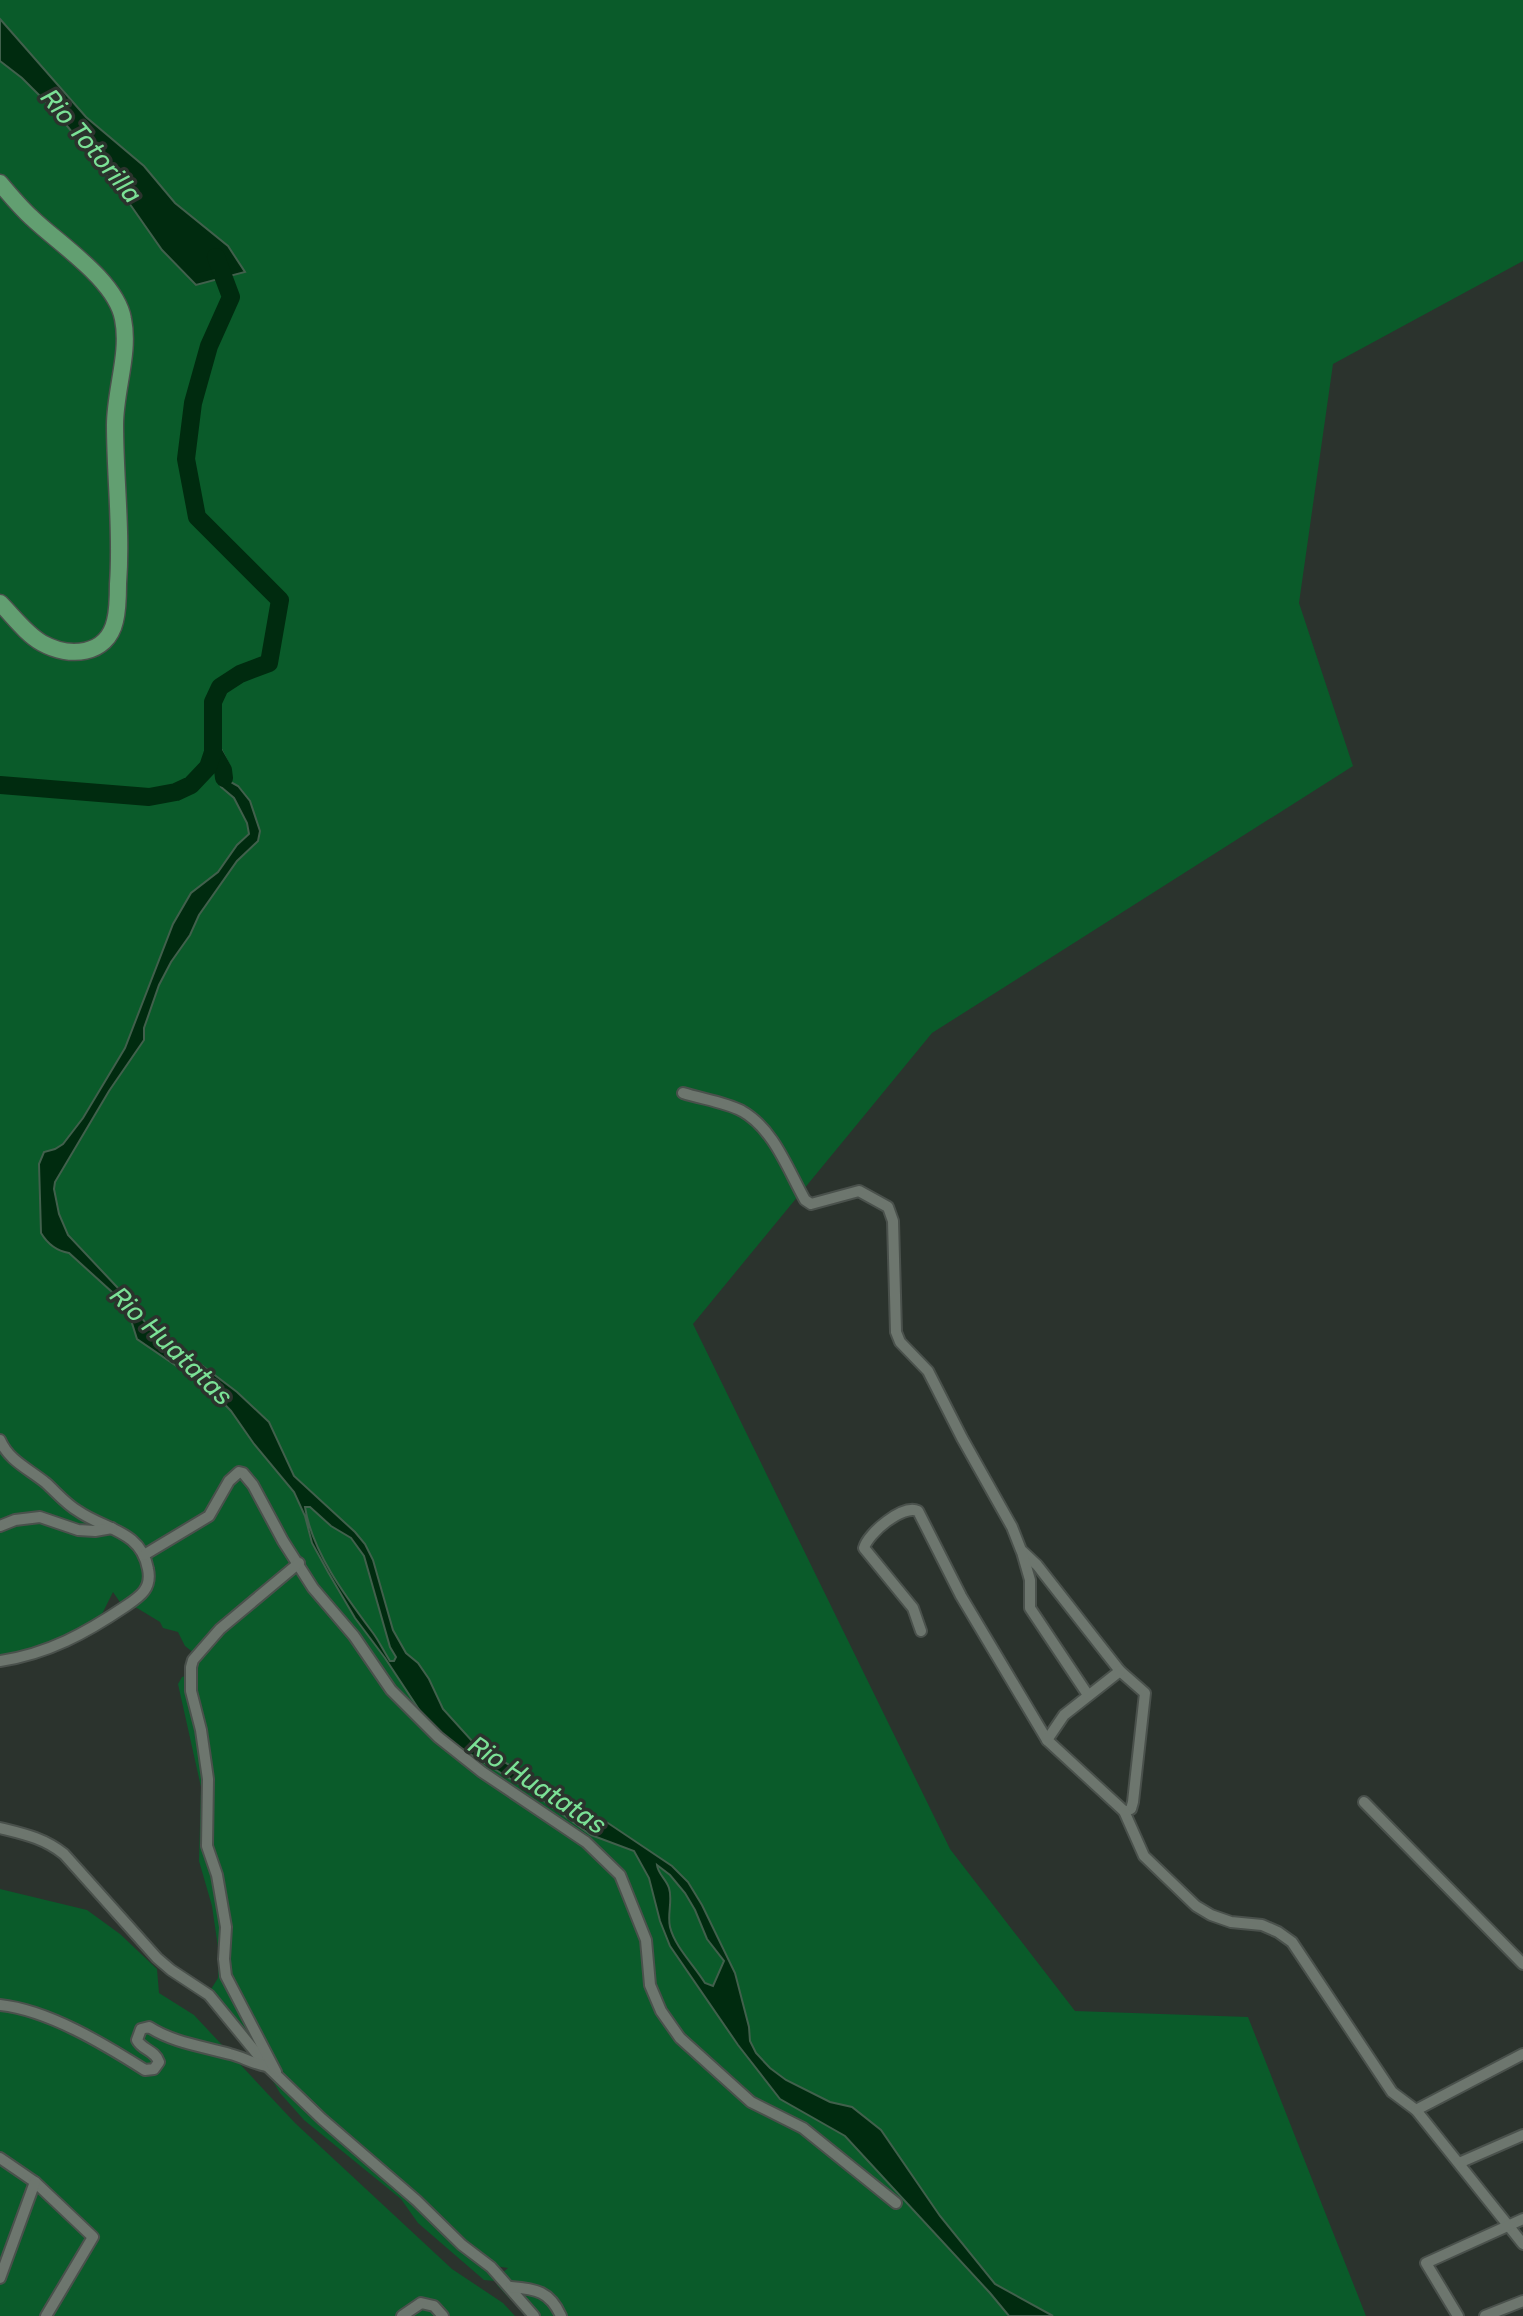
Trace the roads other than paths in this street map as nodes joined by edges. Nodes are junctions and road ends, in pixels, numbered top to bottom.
1 (0, 183) edge
2 (0, 603) edge
3 (683, 1093) dead end
4 (0, 1440) edge
5 (0, 1527) edge
6 (114, 1528) junction
7 (1021, 1550) junction
8 (145, 1555) junction
9 (299, 1563) junction
10 (921, 1630) dead end
11 (0, 1661) edge
12 (1120, 1671) junction
13 (1088, 1695) junction
14 (1047, 1740) junction
15 (1364, 1802) dead end
16 (1124, 1811) junction
17 (0, 1828) edge
18 (1523, 1964) edge
19 (0, 2005) edge
20 (1523, 2054) edge
21 (267, 2066) junction
22 (279, 2077) junction
23 (1416, 2109) junction
24 (1523, 2135) edge
25 (1, 2163) edge
26 (1459, 2163) junction
27 (35, 2182) junction
28 (896, 2203) dead end
29 (1523, 2219) edge
30 (1509, 2226) junction
31 (1523, 2244) edge
32 (0, 2278) edge
33 (510, 2287) junction
34 (1523, 2301) edge
35 (46, 2316) edge
36 (402, 2316) edge
37 (443, 2316) edge
38 (534, 2316) edge
39 (561, 2316) edge
40 (1458, 2316) edge
41 (1485, 2316) edge

1 - 2 highway
3 - 7 street
4 - 6 street
5 - 6 street
6 - 8 street
7 - 12 street
7 - 13 street
8 - 9 street
8 - 11 street
9 - 22 street
9 - 28 street
10 - 14 street
12 - 13 street
12 - 16 street
13 - 14 street
14 - 16 street
15 - 18 street
16 - 23 street
17 - 21 street
19 - 21 street
20 - 23 street
21 - 22 street
22 - 33 street
23 - 26 street
24 - 26 street
25 - 27 street
26 - 30 street
27 - 32 street
27 - 35 street
29 - 30 street
30 - 31 street
30 - 40 street
33 - 38 street
33 - 39 street
34 - 41 street
36 - 37 street

